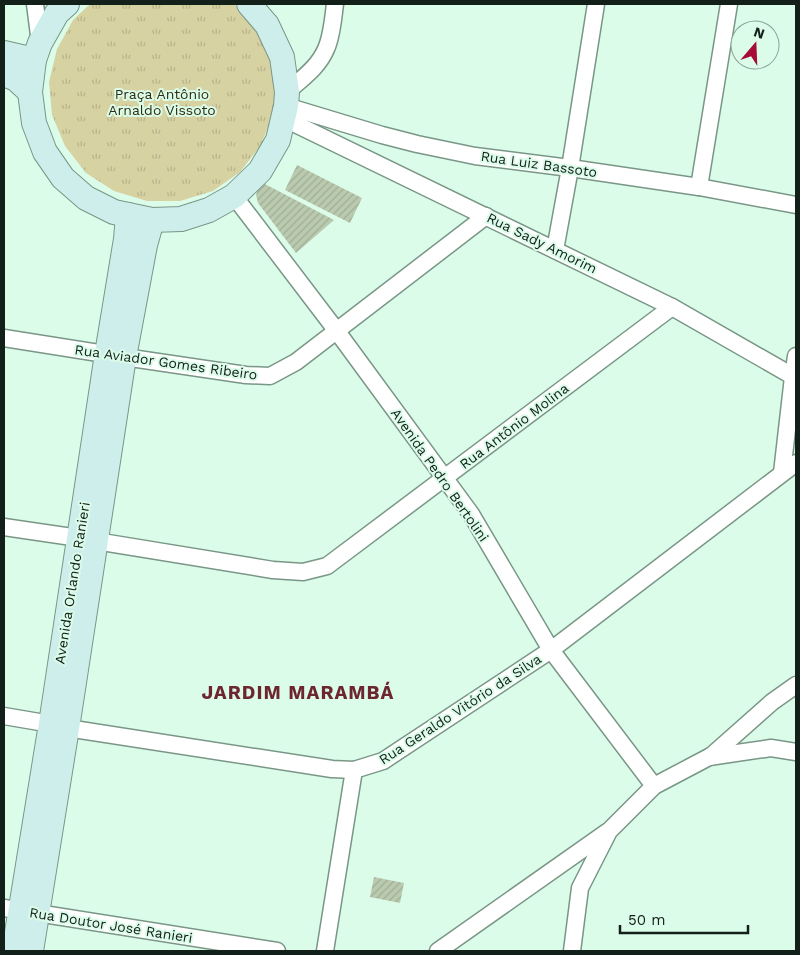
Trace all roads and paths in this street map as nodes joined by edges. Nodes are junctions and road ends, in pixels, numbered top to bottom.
1 (35, 4) edge
2 (67, 4) edge
3 (249, 4) edge
4 (335, 4) edge
5 (596, 4) edge
6 (729, 4) edge
7 (37, 52) junction
8 (4, 53) edge
9 (4, 74) edge
10 (30, 92) junction
11 (285, 105) junction
12 (570, 168) junction
13 (699, 187) junction
14 (234, 196) junction
15 (796, 205) edge
16 (128, 215) junction
17 (486, 216) junction
18 (152, 220) junction
19 (555, 250) junction
20 (672, 307) junction
21 (336, 330) junction
22 (4, 338) edge
23 (115, 356) junction
24 (796, 356) edge
25 (794, 377) edge
26 (796, 463) edge
27 (782, 473) junction
28 (445, 478) junction
29 (4, 527) edge
30 (87, 539) junction
31 (551, 650) junction
32 (796, 685) edge
33 (4, 716) edge
34 (59, 726) junction
35 (796, 752) edge
36 (709, 758) junction
37 (354, 770) junction
38 (654, 786) junction
39 (609, 831) junction
40 (20, 911) edge
41 (14, 951) edge
42 (32, 951) edge
43 (277, 951) edge
44 (325, 951) edge
45 (438, 951) edge
46 (572, 951) edge

1 - 7 street
2 - 7 main road
3 - 11 main road
4 - 11 street
5 - 12 street
6 - 13 street
7 - 8 main road
7 - 10 main road
9 - 10 main road
10 - 16 main road
11 - 12 street, Rua Luiz Bassoto
11 - 14 main road
11 - 17 street, Rua Sady Amorim
12 - 13 street, Rua Luiz Bassoto
12 - 19 street
13 - 15 street, Rua Luiz Bassoto
14 - 18 main road
14 - 21 street, Avenida Pedro Bertolini
16 - 18 main road
16 - 23 main road, Avenida Orlando Ranieri
17 - 19 street, Rua Sady Amorim
17 - 21 street, Rua Aviador Gomes Ribeiro
18 - 23 main road, Avenida Orlando Ranieri
19 - 20 street, Rua Sady Amorim
20 - 25 street, Rua Sady Amorim
20 - 28 street, Rua Antônio Molina
21 - 23 street, Rua Aviador Gomes Ribeiro
21 - 28 street, Avenida Pedro Bertolini
22 - 23 street, Rua Aviador Gomes Ribeiro
23 - 30 main road, Avenida Orlando Ranieri
24 - 25 street
25 - 27 street
26 - 27 street, Rua Geraldo Vitório da Silva
27 - 31 street, Rua Geraldo Vitório da Silva
28 - 30 street, Rua Antônio Molina
28 - 31 street, Avenida Pedro Bertolini
29 - 30 street, Rua Antônio Molina
30 - 34 main road, Avenida Orlando Ranieri
31 - 37 street, Rua Geraldo Vitório da Silva
31 - 38 street, Avenida Pedro Bertolini
32 - 36 street
33 - 34 street, Rua Geraldo Vitório da Silva
34 - 37 street, Rua Geraldo Vitório da Silva
34 - 40 main road, Avenida Orlando Ranieri
35 - 36 street
36 - 38 street
37 - 44 street
38 - 39 street
39 - 45 street
39 - 46 street
40 - 41 main road, Avenida Orlando Ranieri
40 - 42 main road, Avenida Orlando Ranieri
40 - 43 street, Rua Doutor José Ranieri

